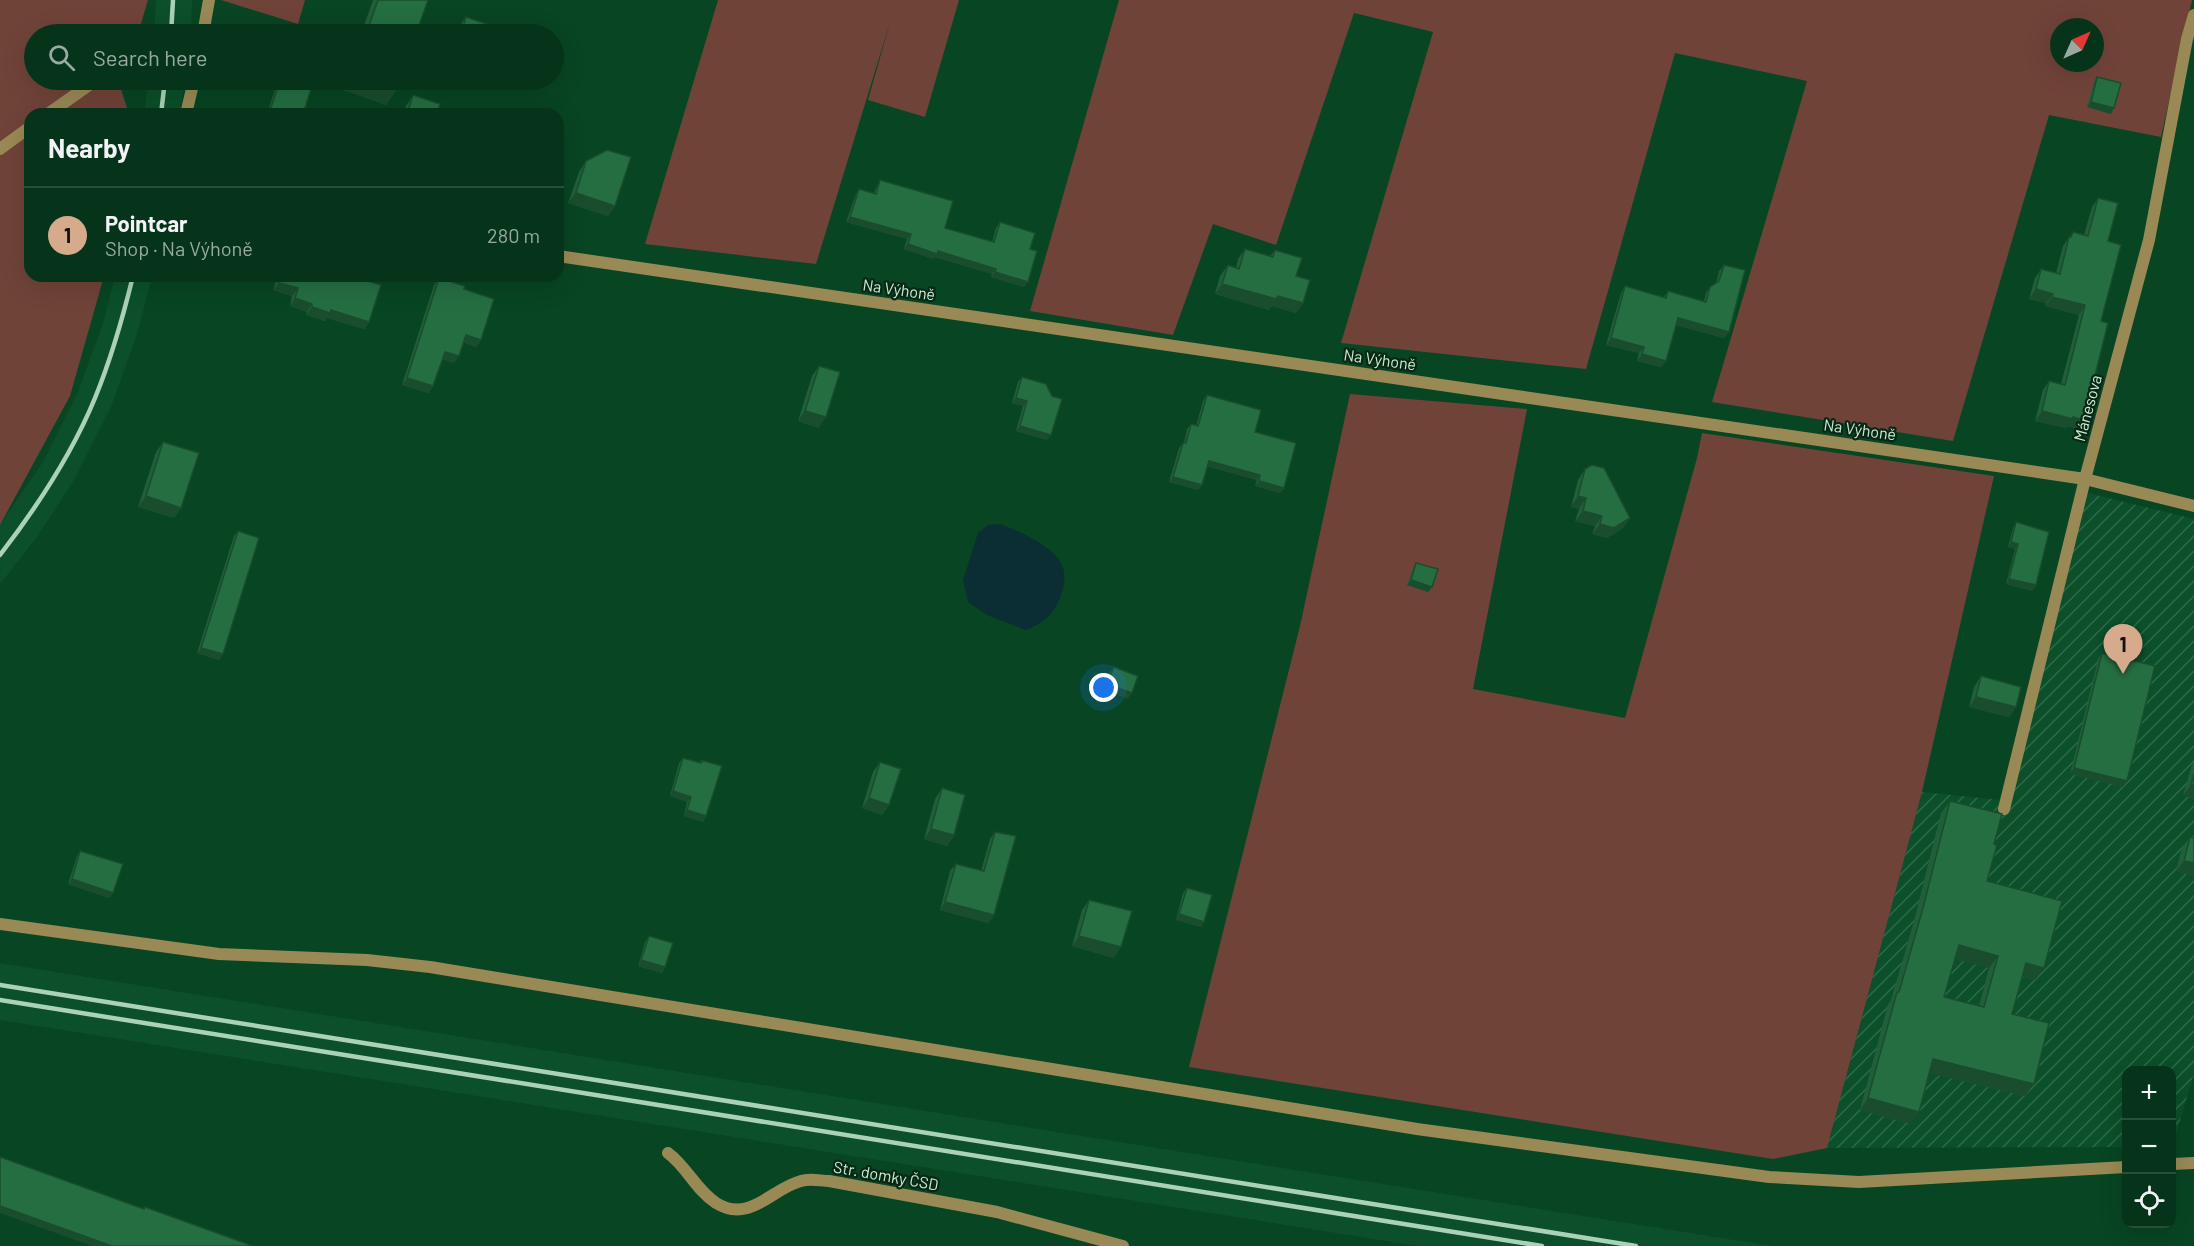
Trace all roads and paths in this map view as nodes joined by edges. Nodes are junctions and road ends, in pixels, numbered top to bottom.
1 (209, 0) edge
2 (2194, 15) edge
3 (205, 24) edge
4 (82, 90) edge
5 (192, 90) edge
6 (56, 108) edge
7 (187, 108) edge
8 (24, 131) edge
9 (0, 149) edge
10 (564, 257) edge
11 (2085, 479) junction
12 (2194, 506) edge
13 (2004, 809) dead end
14 (0, 924) edge
15 (668, 1153) dead end
16 (2194, 1163) edge
17 (2176, 1164) edge
18 (2122, 1167) edge
19 (1123, 1246) edge

1 - 3 street
2 - 11 street, Mánesova
4 - 6 street
5 - 7 street
8 - 9 street
10 - 11 street, Na Výhoně
11 - 12 street, Na Výhoně
11 - 13 street, Mánesova
14 - 18 street
15 - 19 street, Str. domky ČSD
16 - 17 street

